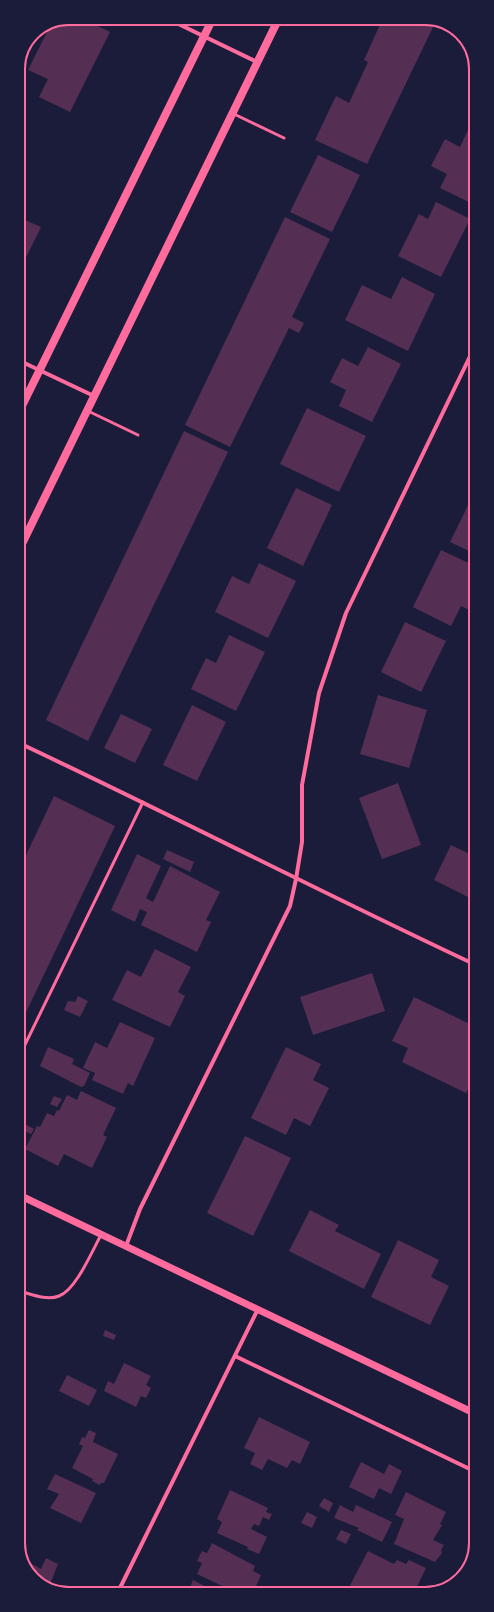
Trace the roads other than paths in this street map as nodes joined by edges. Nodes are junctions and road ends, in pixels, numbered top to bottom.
1 (181, 25) edge
2 (210, 25) edge
3 (276, 25) edge
4 (204, 36) junction
5 (257, 62) junction
6 (232, 113) junction
7 (284, 138) dead end
8 (469, 358) edge
9 (25, 363) edge
10 (40, 370) junction
11 (94, 396) junction
12 (25, 400) edge
13 (87, 410) junction
14 (138, 435) dead end
15 (25, 538) edge
16 (25, 746) edge
17 (143, 802) junction
18 (296, 879) junction
19 (469, 962) edge
20 (25, 1045) edge
21 (25, 1198) edge
22 (101, 1234) junction
23 (126, 1246) junction
24 (25, 1293) edge
25 (258, 1310) junction
26 (235, 1356) junction
27 (469, 1411) edge
28 (469, 1469) edge
29 (120, 1587) edge

1 - 4 street
2 - 4 main road
3 - 5 main road
4 - 5 street
4 - 10 main road
5 - 6 main road
6 - 7 lane
6 - 11 main road
8 - 18 street
9 - 10 street
10 - 11 street
10 - 12 main road
11 - 13 main road
13 - 14 lane
13 - 15 main road
16 - 17 street
17 - 18 street
17 - 20 lane
18 - 19 street
18 - 23 street
21 - 22 street
22 - 23 street
22 - 24 lane
23 - 25 street
25 - 26 street
25 - 27 street
26 - 28 street
26 - 29 street

